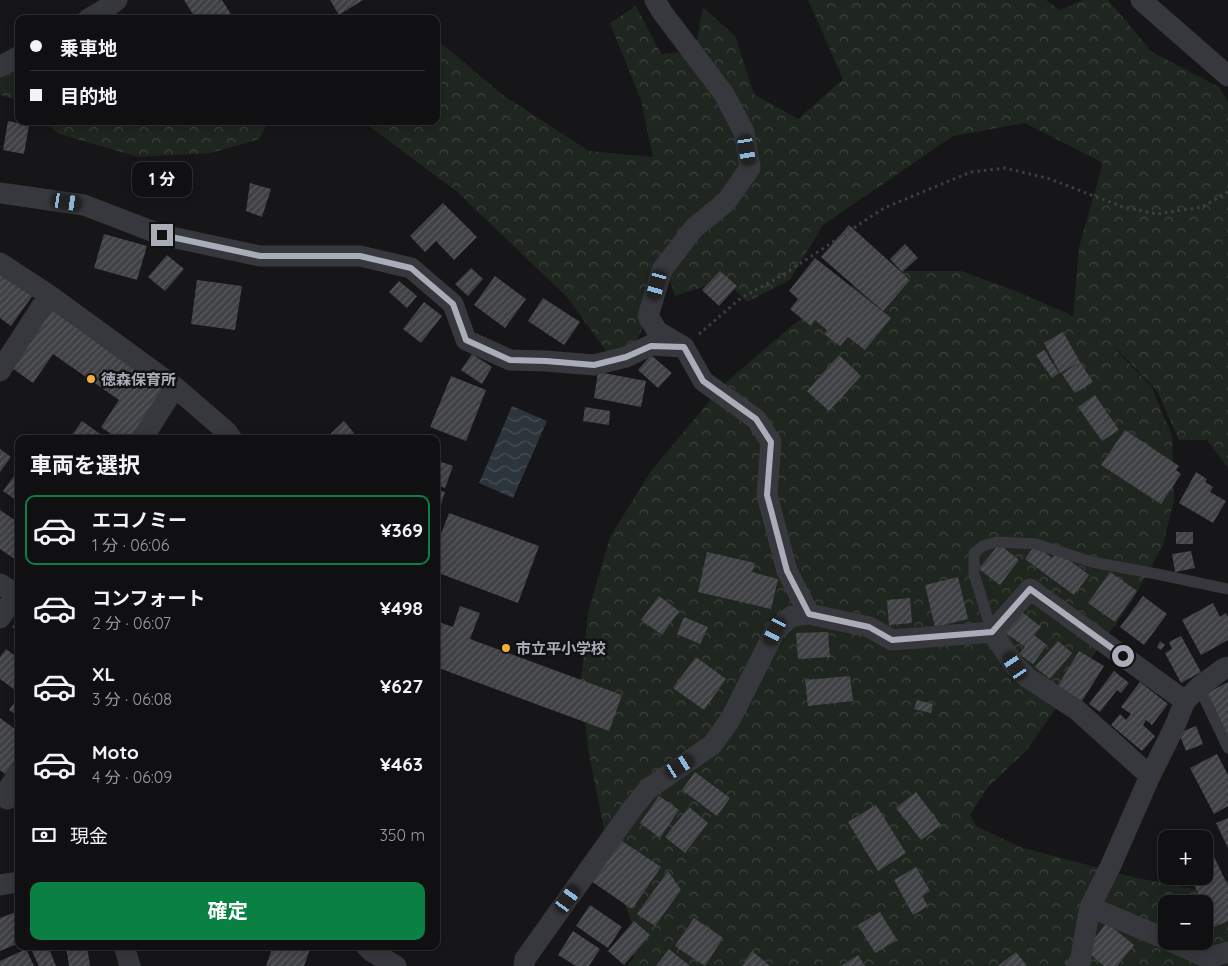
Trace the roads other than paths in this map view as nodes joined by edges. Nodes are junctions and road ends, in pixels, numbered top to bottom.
1 (117, 0) edge
2 (655, 0) edge
3 (1141, 0) edge
4 (95, 15) edge
5 (15, 58) edge
6 (0, 67) edge
7 (1228, 76) edge
8 (0, 193) edge
9 (0, 263) edge
10 (50, 295) junction
11 (684, 347) junction
12 (0, 371) edge
13 (175, 387) junction
14 (145, 435) edge
15 (229, 435) edge
16 (1228, 589) edge
17 (12, 590) edge
18 (809, 614) junction
19 (0, 618) edge
20 (992, 632) junction
21 (1228, 666) edge
22 (1192, 694) junction
23 (1228, 748) edge
24 (1150, 776) junction
25 (15, 779) edge
26 (9, 801) edge
27 (15, 883) edge
28 (0, 885) edge
29 (1090, 907) junction
30 (1158, 936) edge
31 (125, 950) edge
32 (370, 950) edge
33 (1192, 950) edge
34 (1215, 959) edge
35 (130, 966) edge
36 (396, 966) edge
37 (524, 966) edge
38 (1076, 966) edge

1 - 4 street
2 - 11 street
3 - 7 street
5 - 6 street
8 - 11 street
9 - 10 street
10 - 12 street
10 - 13 street
11 - 18 street
13 - 14 street
13 - 15 street
16 - 20 lane
17 - 19 street
18 - 20 street
18 - 37 street
20 - 22 street
20 - 24 street
21 - 22 street
22 - 23 lane
22 - 24 street
24 - 29 street
25 - 26 street
27 - 28 street
29 - 30 street
29 - 38 street
31 - 35 street
32 - 36 street
33 - 34 street

